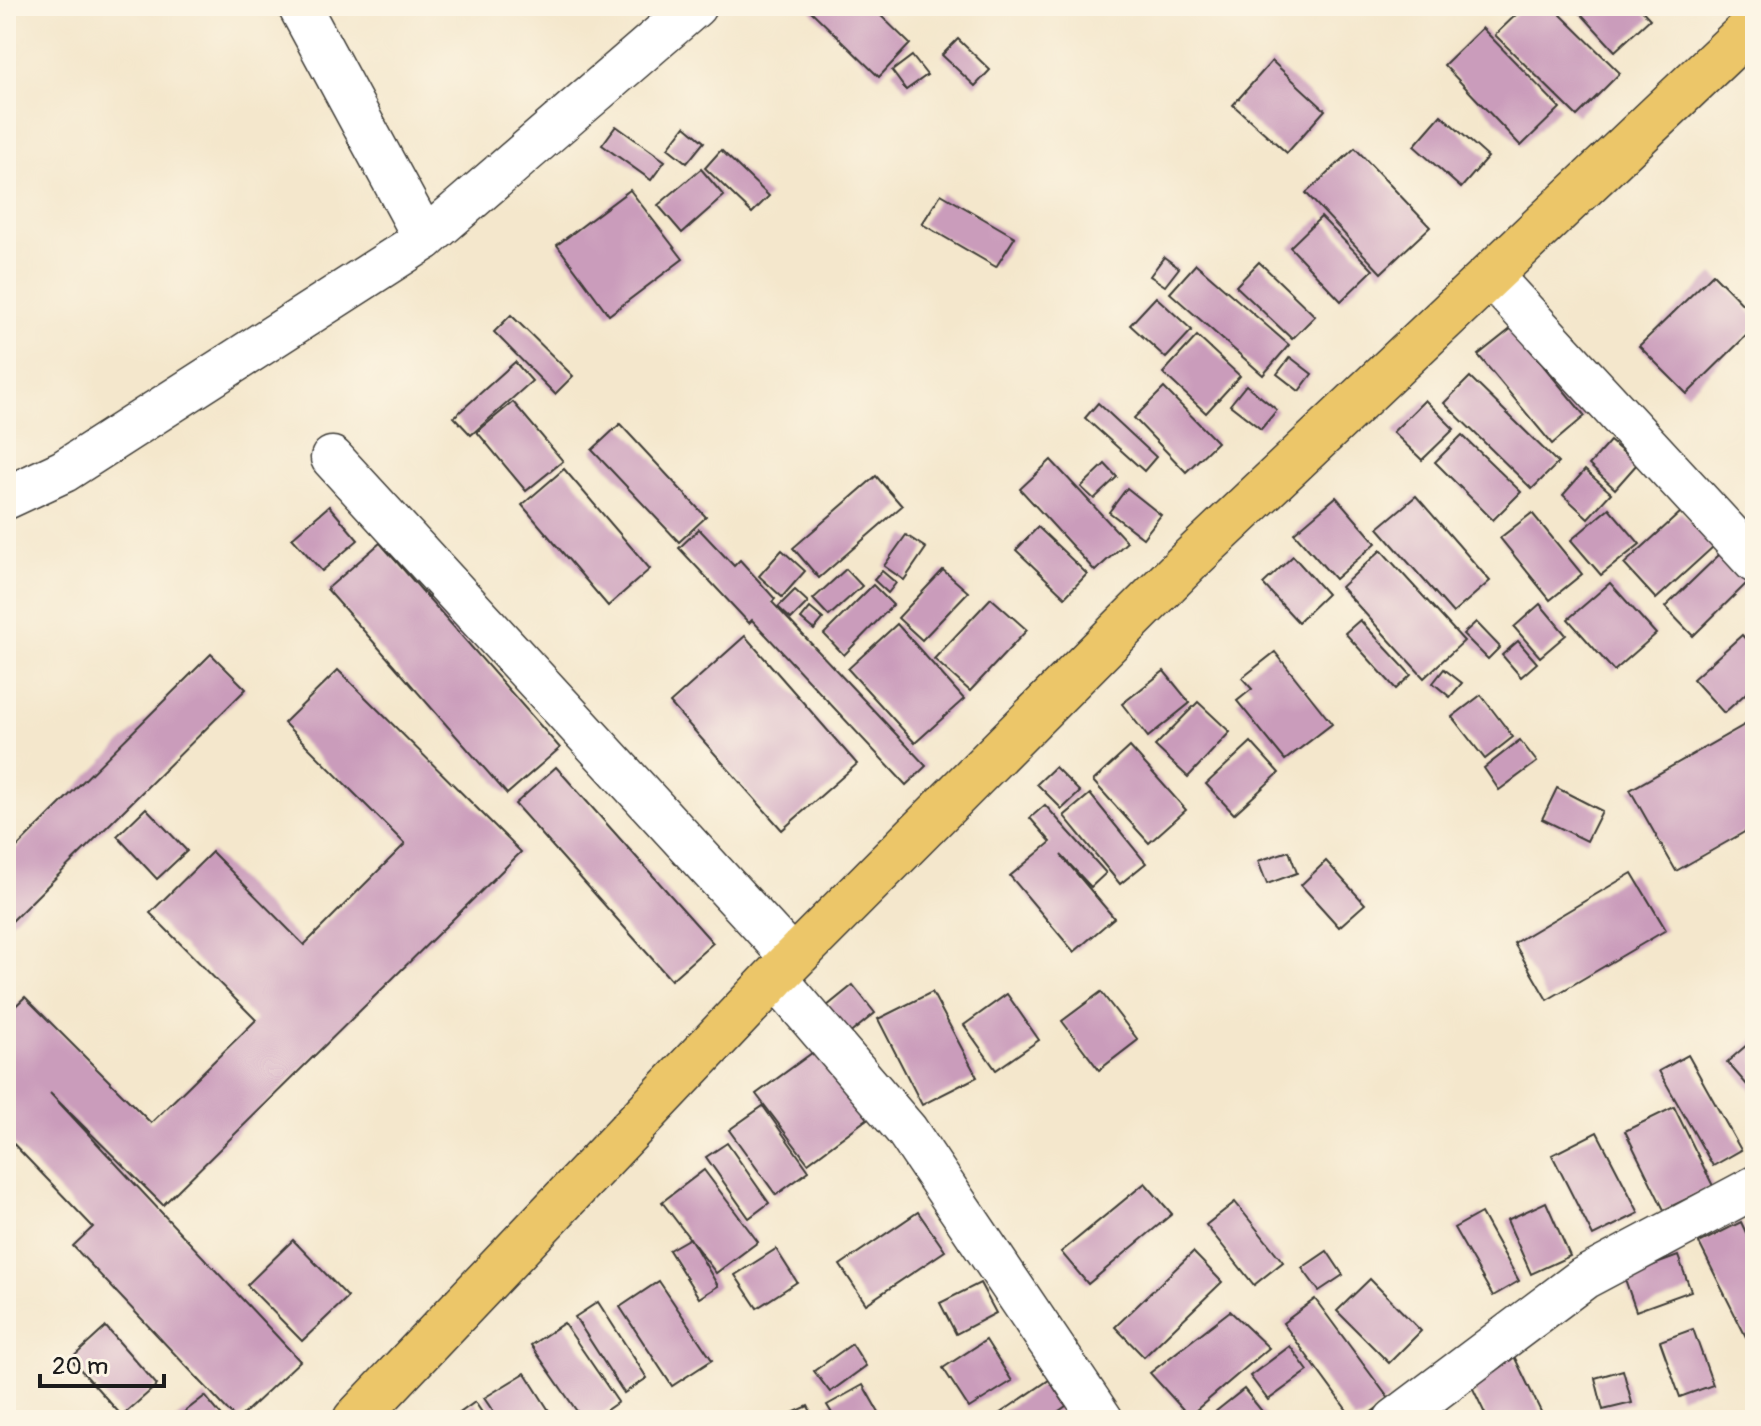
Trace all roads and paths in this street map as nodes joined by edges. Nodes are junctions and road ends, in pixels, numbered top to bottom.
1 (299, 6) edge
2 (695, 6) edge
3 (1755, 24) edge
4 (425, 239) junction
5 (1491, 276) junction
6 (332, 458) dead end
7 (6, 498) edge
8 (1755, 562) edge
9 (784, 968) junction
10 (1755, 1187) edge
11 (355, 1420) edge
12 (1102, 1420) edge
13 (1395, 1420) edge

1 - 4 street
2 - 4 street
3 - 5 main road
4 - 7 street
5 - 8 street
5 - 9 main road
6 - 9 street
9 - 11 main road
9 - 12 street
10 - 13 street

